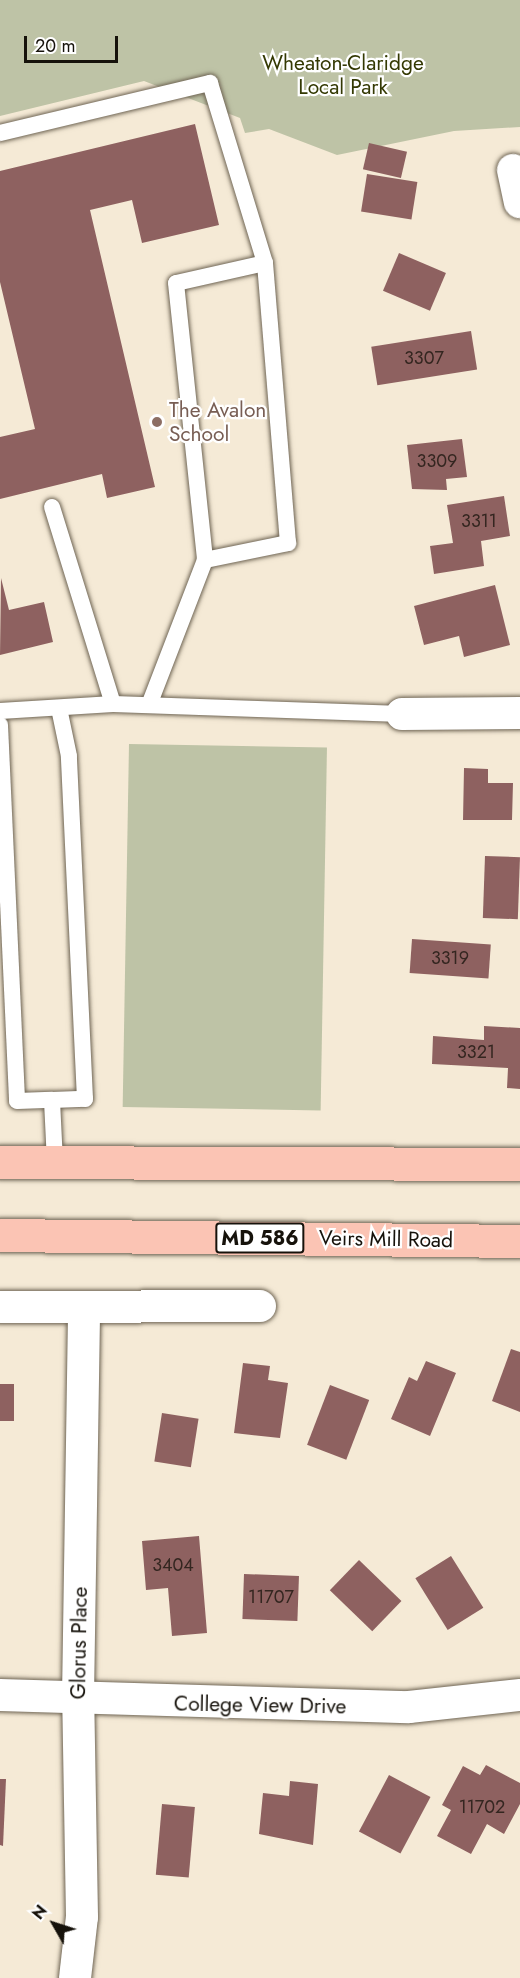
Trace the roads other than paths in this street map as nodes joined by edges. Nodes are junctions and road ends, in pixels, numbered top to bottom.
1 (0, 133) edge
2 (513, 170) dead end
3 (520, 202) edge
4 (265, 263) junction
5 (52, 507) dead end
6 (205, 560) junction
7 (113, 704) junction
8 (149, 705) junction
9 (59, 708) junction
10 (0, 711) edge
11 (520, 713) edge
12 (402, 714) joint
13 (0, 725) edge
14 (2, 824) edge
15 (52, 1100) junction
16 (0, 1162) edge
17 (55, 1162) junction
18 (520, 1164) edge
19 (0, 1235) edge
20 (520, 1241) edge
21 (260, 1306) dead end
22 (0, 1307) edge
23 (84, 1308) junction
24 (0, 1695) edge
25 (520, 1695) edge
26 (78, 1696) junction
27 (75, 1978) edge

1 - 4 lane
2 - 3 street
4 - 6 lane
4 - 6 lane
5 - 7 lane
6 - 8 lane
7 - 8 lane
7 - 9 lane
8 - 12 lane
9 - 10 lane
9 - 15 lane
11 - 12 street
13 - 14 lane
14 - 15 lane
15 - 17 lane
16 - 17 main road
17 - 18 main road
19 - 20 main road, Veirs Mill Road / MD 586
21 - 23 street
22 - 23 street
23 - 26 street, Glorus Place
24 - 26 street, College View Drive
25 - 26 street, College View Drive
26 - 27 street, Glorus Place

